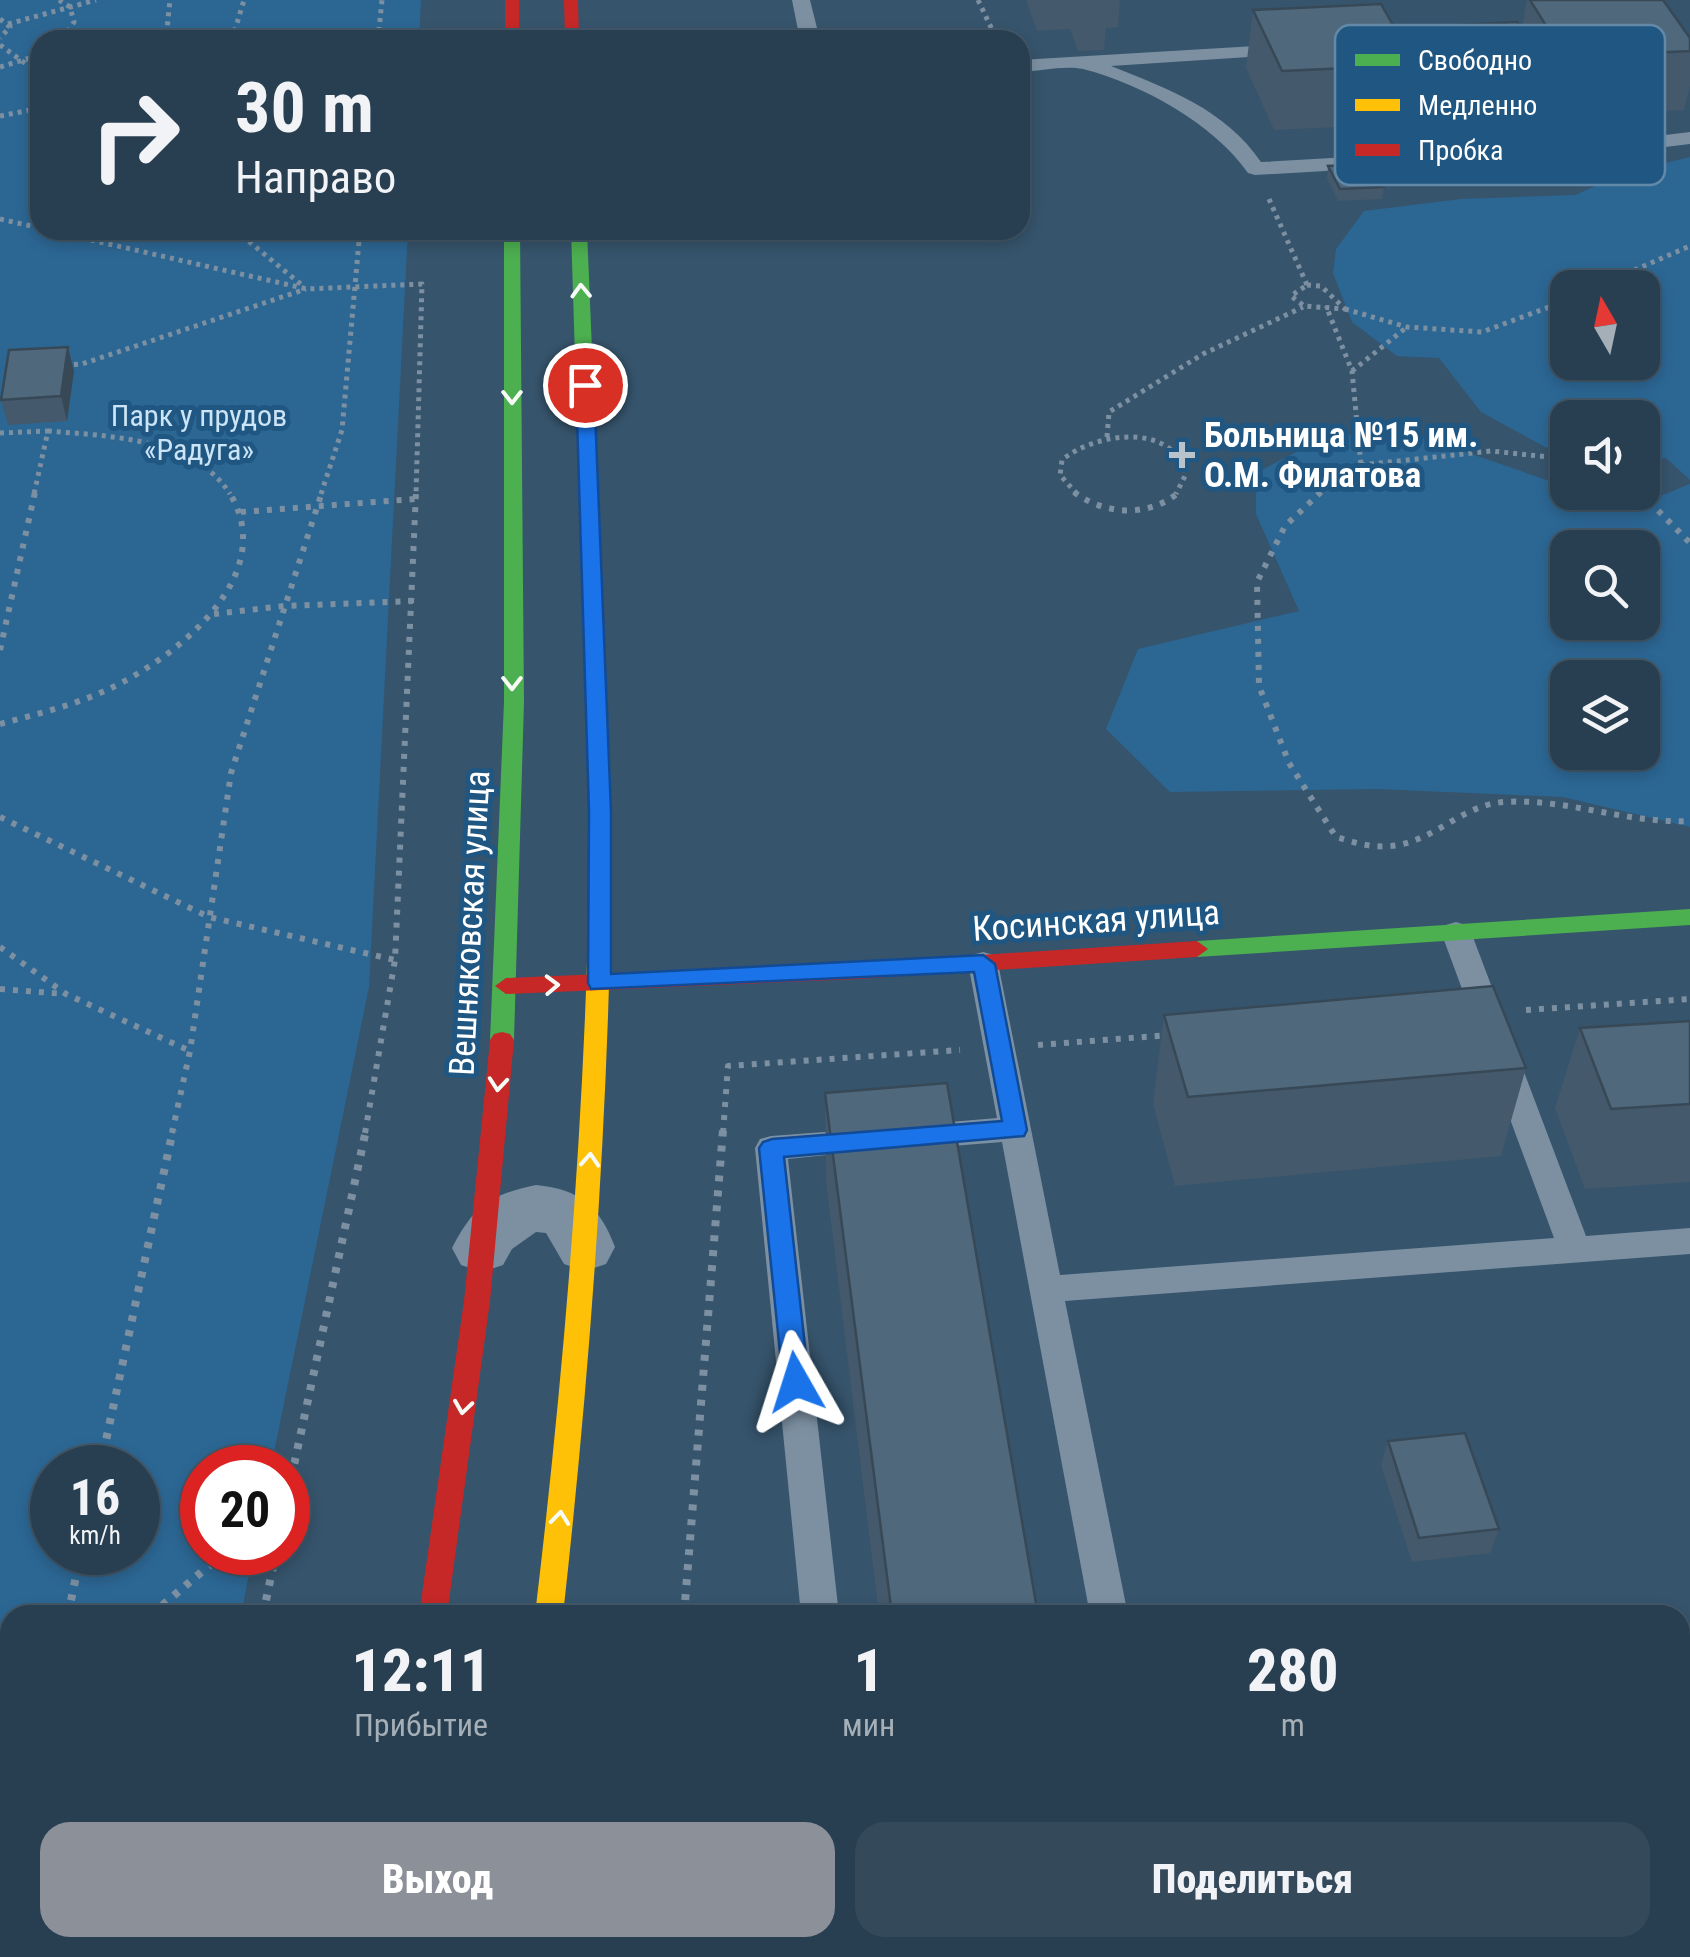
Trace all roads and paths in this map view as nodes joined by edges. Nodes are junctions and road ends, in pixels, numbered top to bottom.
1 (58, 0) edge
2 (96, 0) edge
3 (170, 0) edge
4 (244, 0) edge
5 (382, 0) edge
6 (512, 0) edge
7 (571, 0) edge
8 (802, 0) edge
9 (978, 0) edge
10 (70, 7) junction
11 (0, 20) edge
12 (8, 24) junction
13 (69, 30) edge
14 (167, 30) edge
15 (235, 30) edge
16 (379, 30) edge
17 (512, 30) edge
18 (572, 30) edge
19 (808, 30) edge
20 (992, 30) edge
21 (0, 41) edge
22 (1316, 48) edge
23 (30, 59) edge
24 (24, 62) junction
25 (1083, 62) junction
26 (1030, 65) edge
27 (30, 66) edge
28 (0, 67) edge
29 (30, 110) edge
30 (0, 116) edge
31 (1690, 138) edge
32 (1665, 141) edge
33 (1335, 165) edge
34 (1254, 170) junction
35 (0, 219) edge
36 (30, 226) edge
37 (92, 240) edge
38 (246, 240) edge
39 (359, 240) edge
40 (512, 240) edge
41 (579, 240) edge
42 (1690, 246) edge
43 (1629, 270) edge
44 (1306, 285) junction
45 (355, 286) junction
46 (307, 289) junction
47 (1304, 306) junction
48 (1326, 306) junction
49 (1550, 307) edge
50 (1345, 309) junction
51 (1407, 327) junction
52 (49, 366) edge
53 (1352, 372) junction
54 (48, 431) junction
55 (0, 433) edge
56 (1106, 436) junction
57 (1550, 454) edge
58 (1361, 465) junction
59 (415, 499) junction
60 (320, 505) junction
61 (1658, 510) edge
62 (240, 512) junction
63 (1690, 543) edge
64 (413, 601) junction
65 (284, 606) junction
66 (213, 614) junction
67 (0, 650) edge
68 (0, 724) edge
69 (0, 818) edge
70 (1690, 821) edge
71 (209, 916) junction
72 (1690, 918) edge
73 (1456, 932) junction
74 (0, 947) edge
75 (395, 960) junction
76 (983, 964) junction
77 (599, 983) junction
78 (506, 986) junction
79 (0, 989) edge
80 (66, 994) junction
81 (190, 1051) junction
82 (1015, 1130) junction
83 (1690, 1241) edge
84 (585, 1247) junction
85 (482, 1248) junction
86 (1575, 1250) junction
87 (1046, 1290) junction
88 (105, 1445) edge
89 (298, 1445) edge
90 (77, 1575) edge
91 (198, 1575) edge
92 (271, 1575) edge
93 (70, 1605) edge
94 (164, 1605) edge
95 (265, 1605) edge
96 (434, 1605) edge
97 (549, 1605) edge
98 (819, 1605) edge
99 (1107, 1605) edge

1 - 10 path
2 - 10 path
3 - 14 path
4 - 15 path
5 - 16 path
6 - 17 main road
7 - 18 main road
8 - 19 lane
9 - 20 path
10 - 12 path
10 - 13 path
11 - 12 path
12 - 21 path
21 - 24 path
22 - 25 lane
23 - 24 path
24 - 27 path
24 - 28 path
25 - 26 lane
25 - 34 lane
29 - 30 path
31 - 32 lane
33 - 34 lane
34 - 44 path
35 - 36 path
37 - 46 path
38 - 46 path
39 - 45 path
40 -> 78 main road, Вешняковская улица
77 -> 41 main road
42 - 43 path
44 - 47 path
44 - 50 path
45 - 46 path
45 - 59 path
45 - 60 path
46 - 52 path
47 - 48 path
47 - 56 path
48 - 50 path
48 - 53 path
49 - 51 path
50 - 51 path
51 - 53 path
53 - 58 path
54 - 55 path
54 - 62 path
54 - 67 path
56 - 56 path
57 - 58 path
58 - 70 path
59 - 60 path
59 - 64 path
60 - 62 path
60 - 65 path
61 - 63 path
62 - 66 path
64 - 65 path
64 - 75 path
65 - 66 path
65 - 71 path
66 - 68 path
69 - 71 path
71 - 75 path
71 - 81 path
72 - 73 main road, Косинская улица
73 - 76 main road, Косинская улица
73 - 86 lane
74 - 80 path
75 - 89 path
76 - 77 main road, Косинская улица
76 - 82 lane
78 -> 77 main road, Косинская улица
84 -> 77 main road
78 -> 85 main road, Вешняковская улица
79 - 80 path
80 - 81 path
81 - 88 path
82 - 87 lane
82 - 98 lane
83 - 86 lane
84 - 85 street
97 -> 84 main road
85 -> 96 main road, Вешняковская улица
86 - 87 lane
87 - 99 lane
90 - 93 path
91 - 94 path
92 - 95 path

